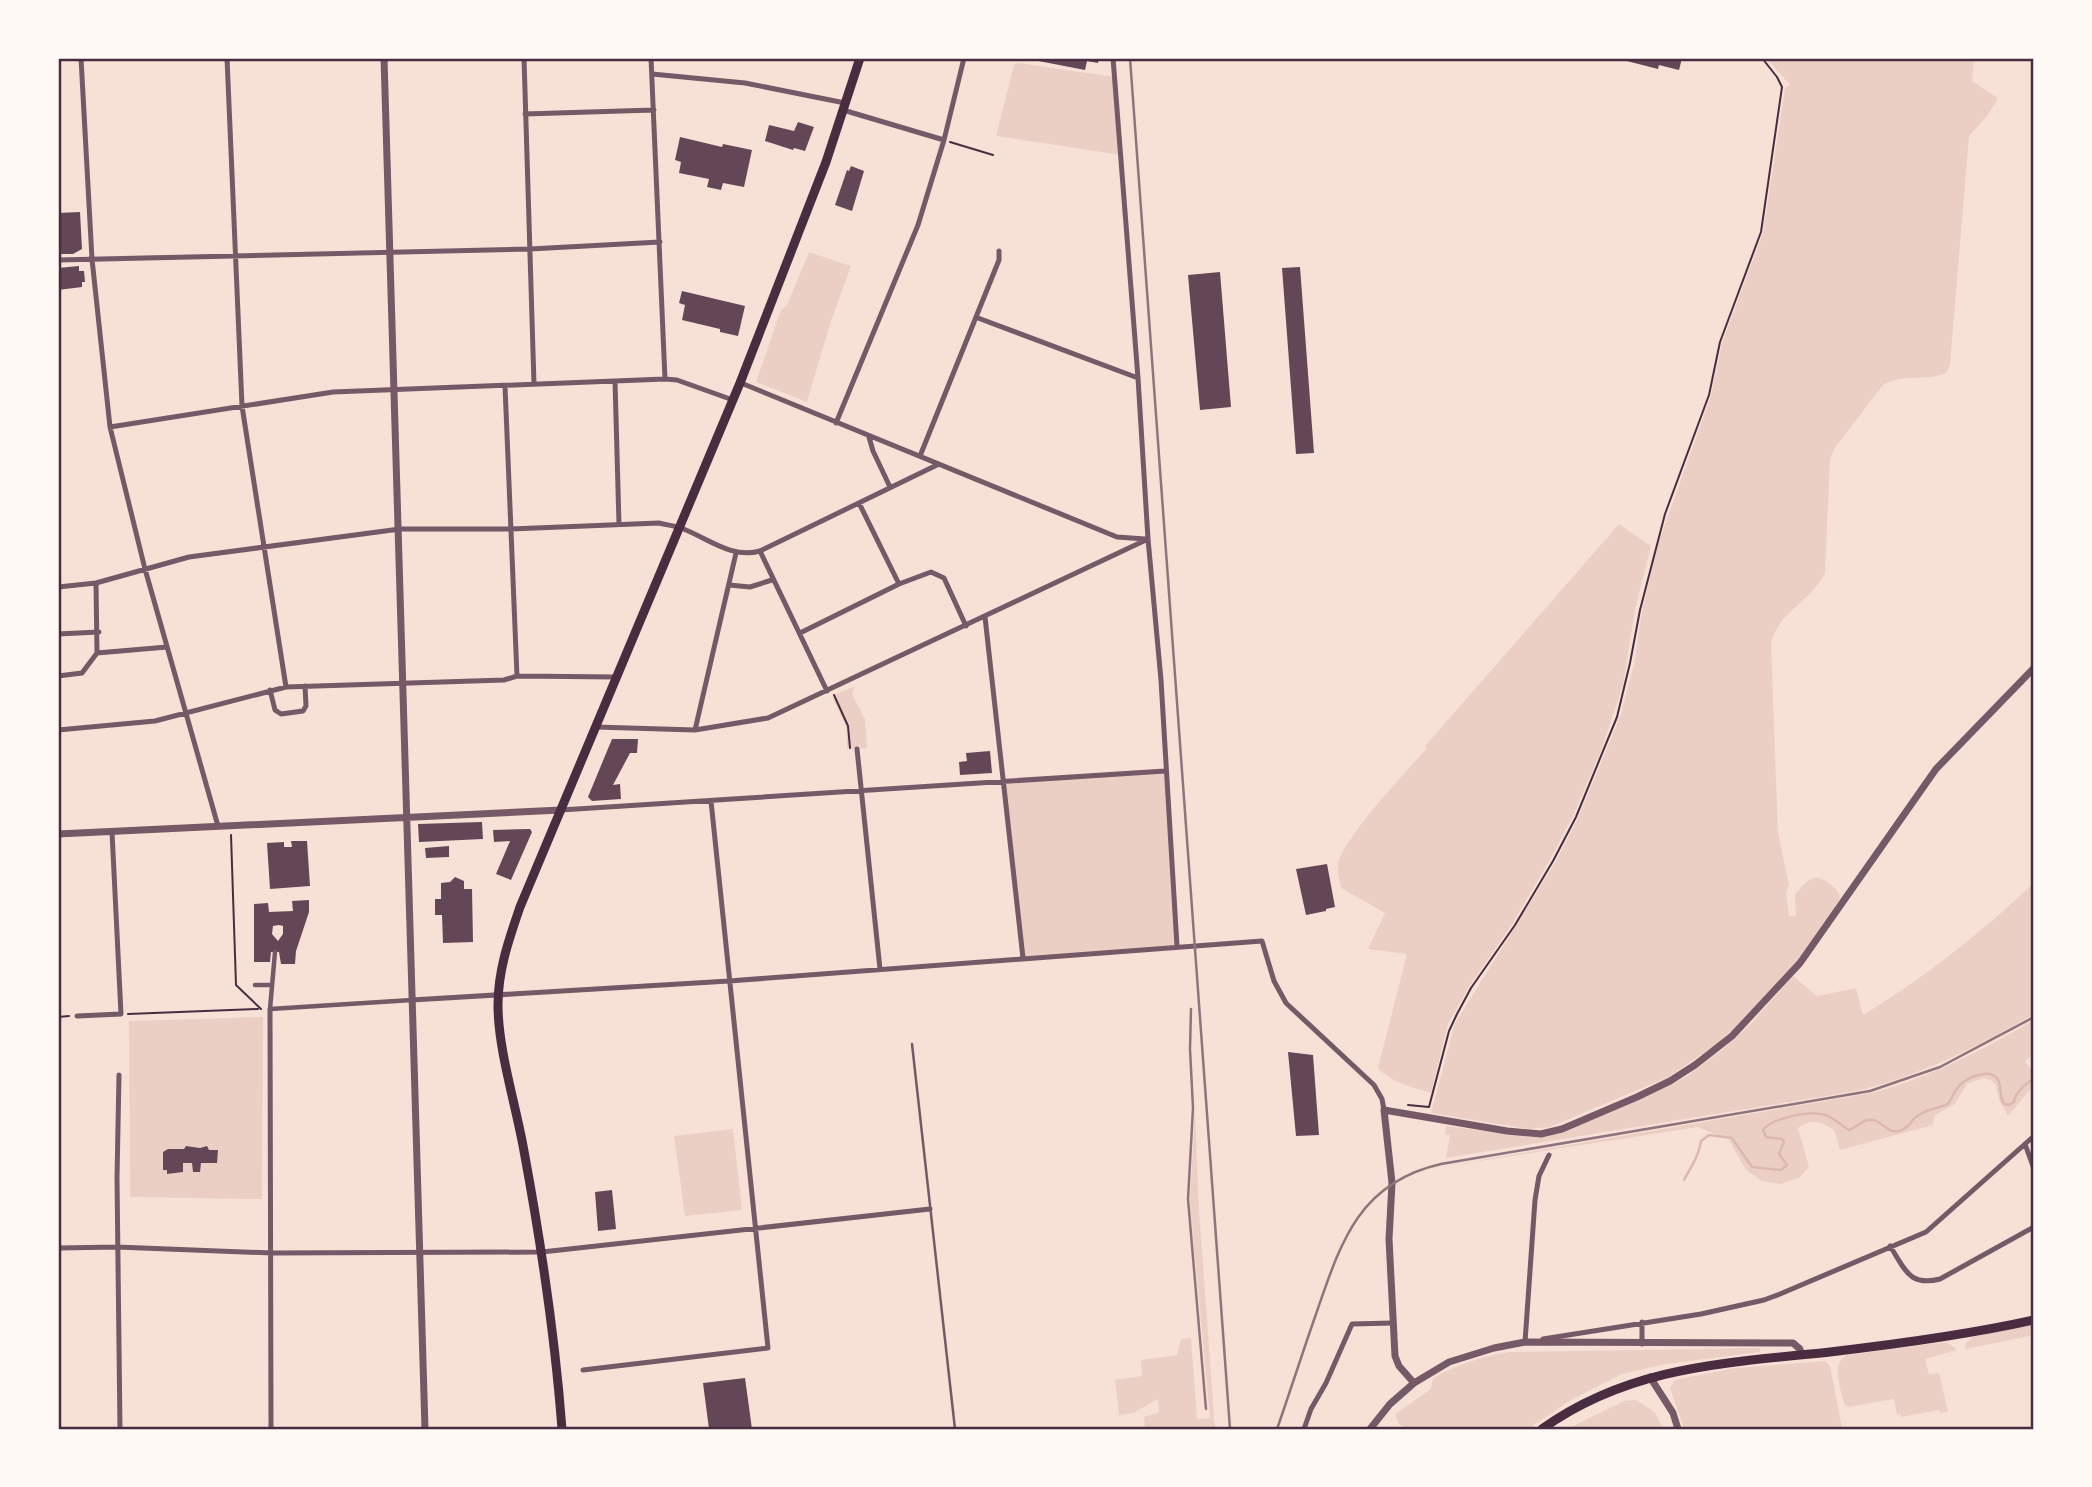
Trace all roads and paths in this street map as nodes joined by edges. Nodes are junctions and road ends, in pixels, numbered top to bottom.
1 (81, 58) edge
2 (228, 58) edge
3 (384, 58) edge
4 (524, 58) edge
5 (651, 58) edge
6 (860, 58) edge
7 (964, 58) edge
8 (1112, 58) edge
9 (1762, 58) edge
10 (652, 74) junction
11 (844, 107) junction
12 (654, 110) junction
13 (525, 114) junction
14 (944, 140) junction
15 (993, 155) dead end
16 (660, 242) junction
17 (530, 249) junction
18 (999, 251) dead end
19 (391, 252) junction
20 (234, 254) junction
21 (92, 259) junction
22 (58, 260) edge
23 (978, 318) junction
24 (1138, 378) junction
25 (665, 379) junction
26 (615, 381) junction
27 (740, 383) junction
28 (534, 384) junction
29 (505, 386) junction
30 (394, 389) junction
31 (733, 400) junction
32 (242, 406) junction
33 (836, 423) junction
34 (110, 427) junction
35 (869, 437) junction
36 (920, 456) junction
37 (939, 464) junction
38 (890, 487) junction
39 (859, 503) junction
40 (619, 524) junction
41 (680, 527) junction
42 (400, 529) junction
43 (511, 529) junction
44 (1148, 539) junction
45 (263, 547) junction
46 (760, 551) junction
47 (736, 553) junction
48 (145, 569) junction
49 (772, 580) junction
50 (96, 583) junction
51 (729, 584) junction
52 (899, 584) junction
53 (58, 587) edge
54 (985, 617) junction
55 (966, 626) junction
56 (99, 632) junction
57 (800, 633) junction
58 (58, 634) edge
59 (167, 647) junction
60 (97, 653) junction
61 (2034, 668) edge
62 (58, 676) edge
63 (517, 676) junction
64 (617, 677) junction
65 (403, 682) junction
66 (305, 686) junction
67 (286, 687) junction
68 (270, 690) junction
69 (829, 690) junction
70 (186, 713) junction
71 (596, 727) junction
72 (58, 730) edge
73 (695, 730) junction
74 (857, 749) joint
75 (1165, 771) junction
76 (1004, 782) junction
77 (860, 791) junction
78 (711, 801) junction
79 (561, 810) junction
80 (407, 818) junction
81 (218, 826) junction
82 (231, 826) junction
83 (112, 832) junction
84 (58, 834) edge
85 (1177, 947) junction
86 (275, 952) dead end
87 (1023, 958) junction
88 (880, 969) junction
89 (729, 981) junction
90 (255, 985) dead end
91 (272, 985) junction
92 (498, 996) junction
93 (412, 1000) junction
94 (270, 1009) junction
95 (121, 1014) junction
96 (77, 1016) joint
97 (58, 1017) edge
98 (912, 1044) dead end
99 (119, 1075) dead end
100 (1408, 1105) dead end
101 (1384, 1110) junction
102 (2034, 1136) edge
103 (2025, 1144) junction
104 (1549, 1155) dead end
105 (2034, 1169) edge
106 (930, 1209) junction
107 (2034, 1227) edge
108 (755, 1229) junction
109 (1890, 1246) junction
110 (117, 1247) junction
111 (58, 1248) edge
112 (542, 1252) junction
113 (272, 1253) junction
114 (419, 1253) junction
115 (2034, 1320) edge
116 (1642, 1322) junction
117 (1393, 1323) junction
118 (1525, 1342) junction
119 (1642, 1344) junction
120 (1801, 1355) junction
121 (583, 1370) dead end
122 (1650, 1377) junction
123 (1414, 1383) junction
124 (120, 1429) edge
125 (271, 1429) edge
126 (425, 1429) edge
127 (562, 1429) edge
128 (955, 1429) edge
129 (1304, 1429) edge
130 (1370, 1429) edge
131 (1542, 1429) edge
132 (1678, 1429) edge

1 - 21 street
2 - 20 street
3 - 19 street
4 - 13 street
5 - 10 street
6 - 11 main road
7 - 14 street
8 - 24 street
9 - 100 path
10 - 11 street
10 - 12 street
11 - 14 street
11 - 27 main road
12 - 13 street
12 - 16 street
13 - 17 street
14 - 15 path
14 - 33 street
16 - 17 street
16 - 25 street
17 - 19 street
17 - 28 street
18 - 23 street
19 - 20 street
19 - 30 street
20 - 21 street
20 - 32 street
21 - 22 street
21 - 34 street
23 - 24 street
23 - 36 street
24 - 44 street
25 - 26 street
25 - 31 street
26 - 28 street
26 - 40 street
27 - 31 main road
27 - 33 street
28 - 29 street
29 - 30 street
29 - 43 street
30 - 32 street
30 - 42 street
31 - 41 main road
32 - 34 street
32 - 45 street
33 - 35 street
34 - 48 street
35 - 36 street
35 - 38 street
36 - 37 street
37 - 38 street
37 - 44 street
38 - 39 street
39 - 46 street
39 - 52 street
40 - 41 street
40 - 43 street
41 - 47 street
41 - 64 main road
42 - 43 street
42 - 45 street
42 - 65 street
43 - 63 street
44 - 54 street
44 - 75 street
45 - 48 street
45 - 67 street
46 - 47 street
46 - 49 street
47 - 51 street
48 - 50 street
48 - 59 street
49 - 51 street
49 - 57 street
50 - 53 street
50 - 56 street
51 - 73 street
52 - 55 street
52 - 57 street
54 - 55 street
54 - 76 street
55 - 69 street
56 - 58 street
56 - 60 street
57 - 69 street
59 - 60 street
59 - 70 street
60 - 62 street
61 - 101 street
63 - 64 street
63 - 65 street
64 - 71 main road
65 - 66 street
65 - 80 street
66 - 67 street
66 - 68 street
67 - 68 street
68 - 70 street
69 - 73 street
69 - 74 path
70 - 72 street
70 - 81 street
71 - 73 street
71 - 79 main road
74 - 77 street
75 - 76 street
75 - 85 street
76 - 77 street
76 - 87 street
77 - 78 street
77 - 88 street
78 - 79 street
78 - 89 street
79 - 80 street
79 - 92 main road
80 - 82 street
80 - 93 street
81 - 82 street
81 - 83 street
82 - 95 path
83 - 84 street
83 - 95 street
85 - 87 street
85 - 101 street
86 - 91 street
87 - 88 street
88 - 89 street
89 - 92 street
89 - 108 street
90 - 91 street
91 - 94 street
92 - 93 street
92 - 112 main road
93 - 94 street
93 - 114 street
94 - 113 street
95 - 96 street
96 - 97 path
98 - 106 lane
99 - 110 street
101 - 117 street
102 - 103 street
103 - 105 street
103 - 109 street
104 - 118 street
106 - 108 street
106 - 128 lane
107 - 109 street
108 - 112 street
108 - 121 street
109 - 116 street
110 - 111 street
110 - 113 street
110 - 124 street
112 - 114 street
112 - 127 main road
113 - 114 street
113 - 125 street
114 - 126 street
115 - 120 main road
116 - 118 street
116 - 119 street
117 - 123 street
117 - 129 street
118 - 119 street
118 - 123 street
119 - 120 street
120 - 122 main road
122 - 131 main road
122 - 132 street
123 - 130 street

